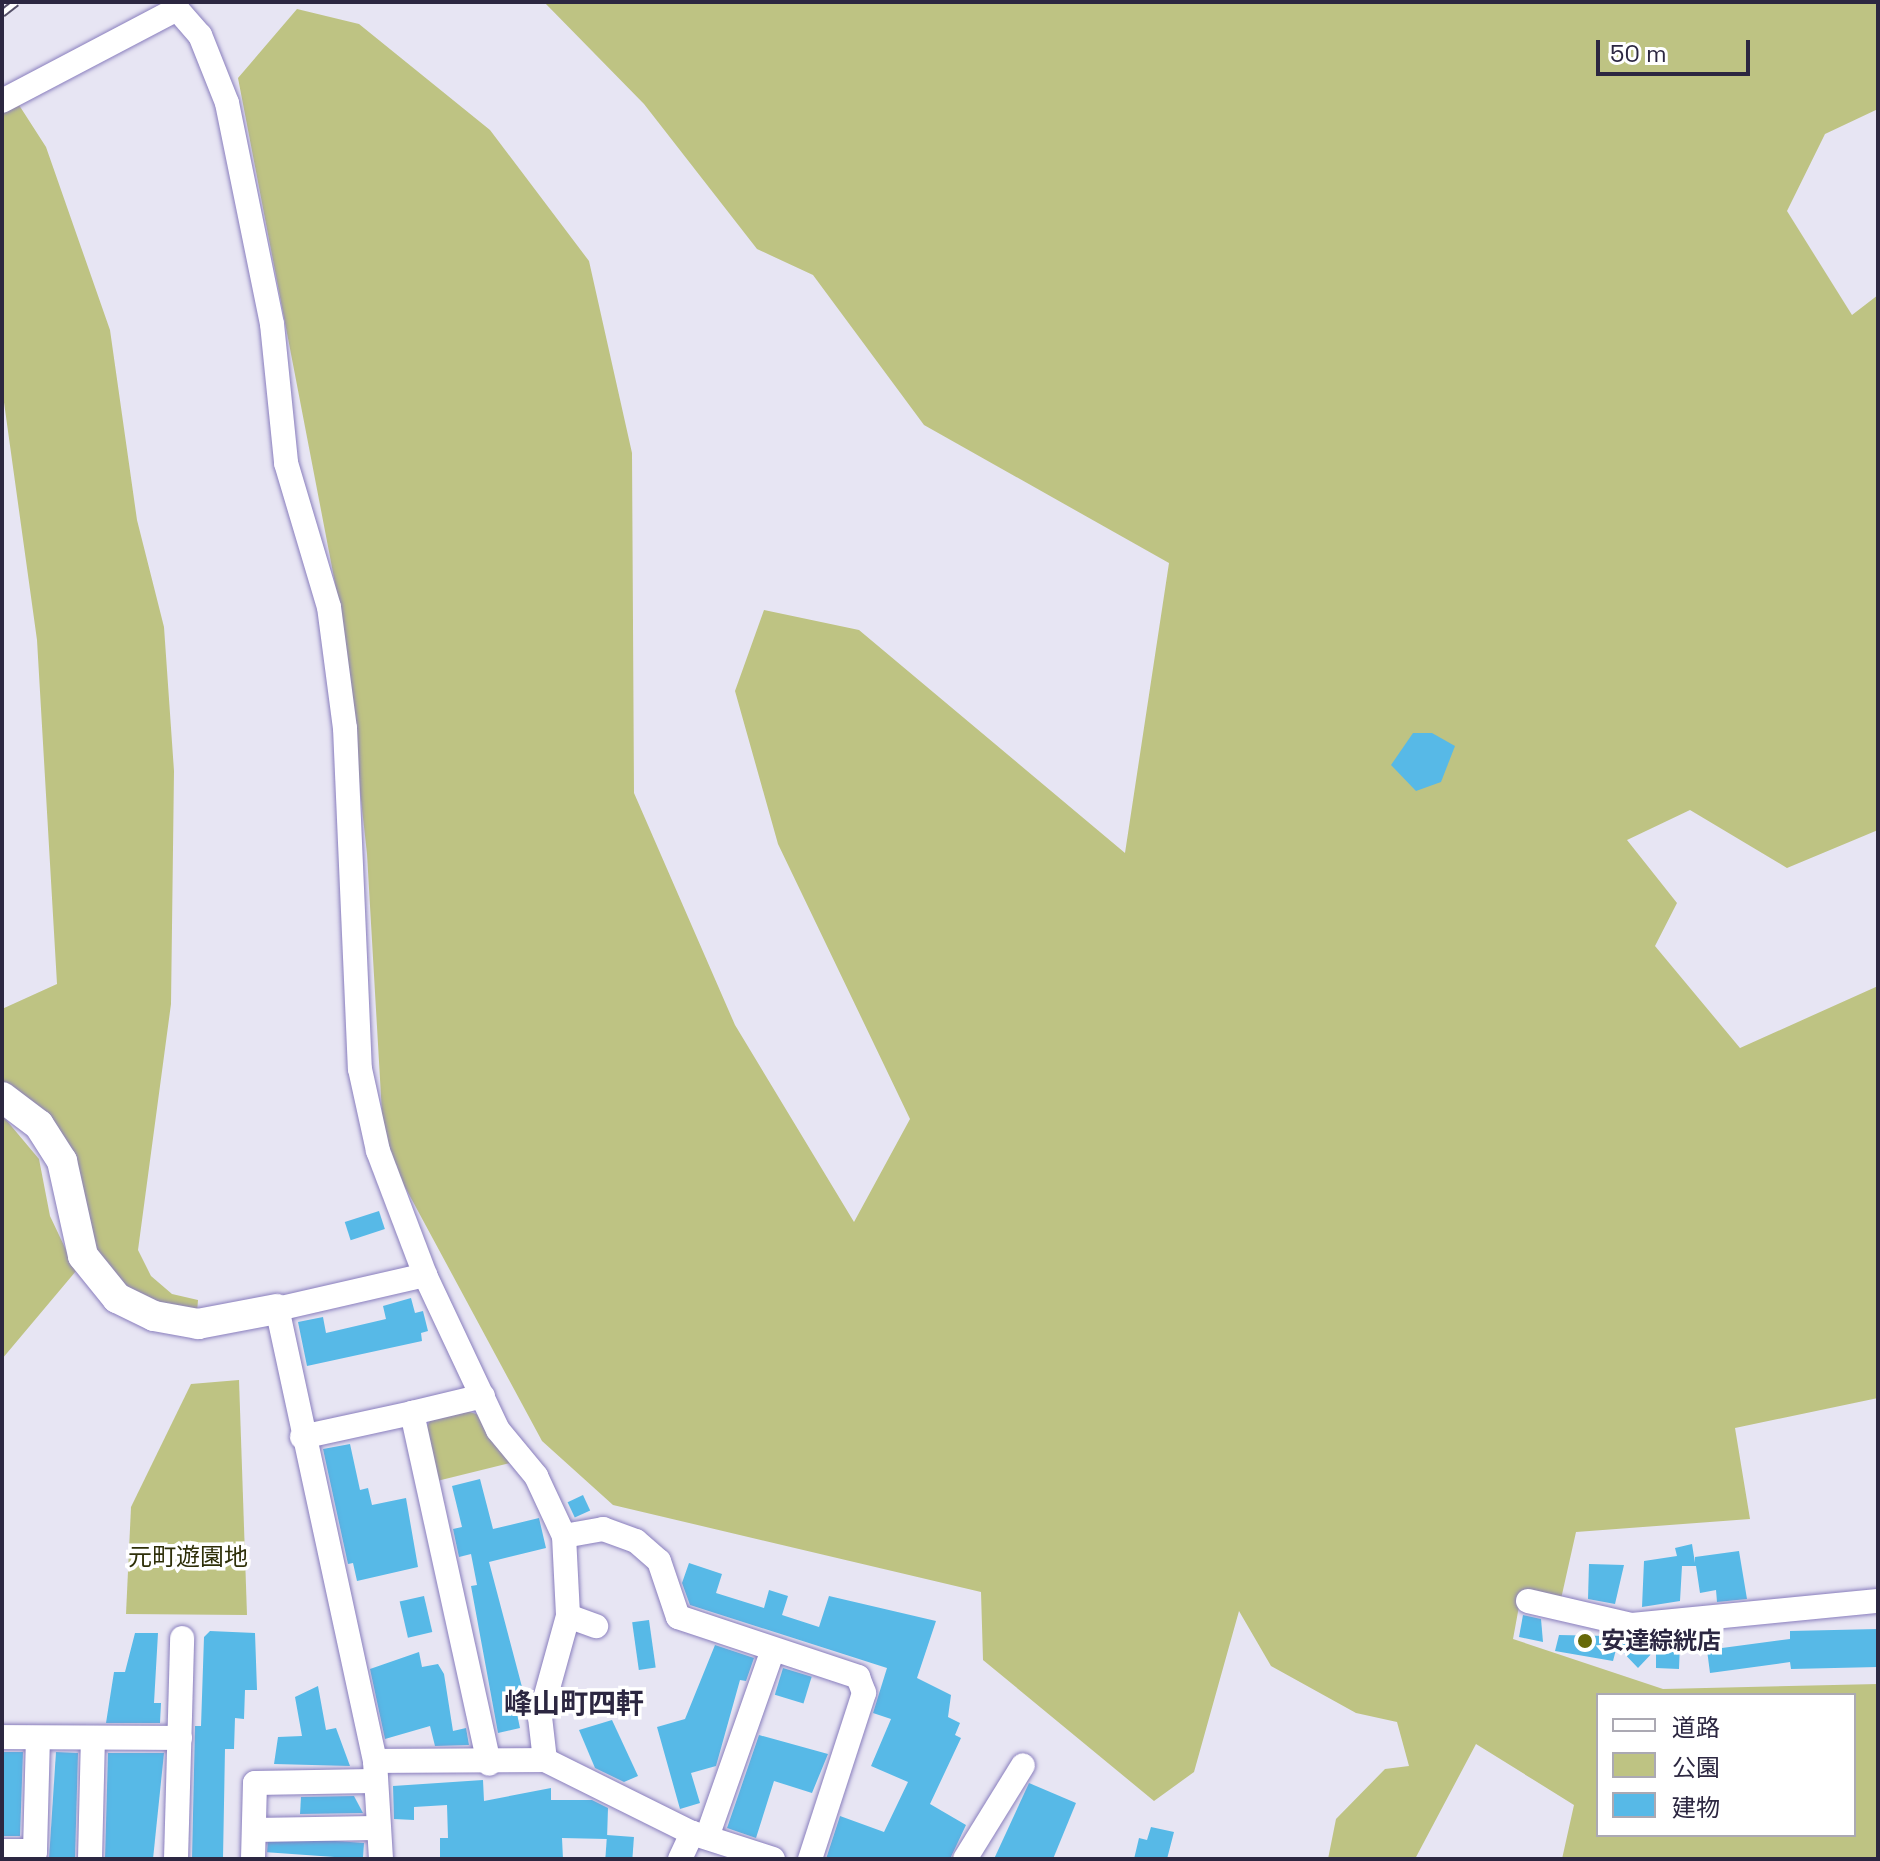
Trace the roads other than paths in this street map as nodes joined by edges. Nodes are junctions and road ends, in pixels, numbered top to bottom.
1 (2, 101) edge
2 (2, 1097) edge
3 (425, 1275) junction
4 (277, 1309) junction
5 (483, 1396) junction
6 (412, 1413) junction
7 (302, 1437) junction
8 (564, 1536) junction
9 (1528, 1601) dead end
10 (1878, 1601) edge
11 (568, 1616) junction
12 (596, 1626) dead end
13 (182, 1638) dead end
14 (773, 1650) junction
15 (2, 1737) edge
16 (38, 1738) junction
17 (180, 1738) junction
18 (93, 1739) junction
19 (545, 1760) junction
20 (489, 1764) junction
21 (1023, 1765) dead end
22 (374, 1771) junction
23 (375, 1828) junction
24 (254, 1830) junction
25 (700, 1835) junction
26 (2, 1851) edge
27 (34, 1855) edge
28 (90, 1859) edge
29 (176, 1859) edge
30 (253, 1859) edge
31 (381, 1859) edge
32 (680, 1859) edge
33 (773, 1859) edge
34 (810, 1859) edge
35 (965, 1859) edge

1 - 3 street
2 - 4 street
3 - 4 street
3 - 5 street
4 - 7 street
5 - 6 street
5 - 8 street
6 - 7 street
6 - 20 street
7 - 22 street
8 - 11 street
8 - 14 street
9 - 10 street
11 - 12 street
11 - 19 street
13 - 17 street
14 - 25 street
14 - 34 street
15 - 16 street
16 - 18 street
16 - 27 street
17 - 18 street
17 - 29 street
18 - 28 street
19 - 20 street
19 - 25 street
20 - 22 street
21 - 35 street
22 - 23 street
22 - 24 street
23 - 24 street
23 - 31 street
24 - 30 street
25 - 32 street
25 - 33 street
26 - 27 street

